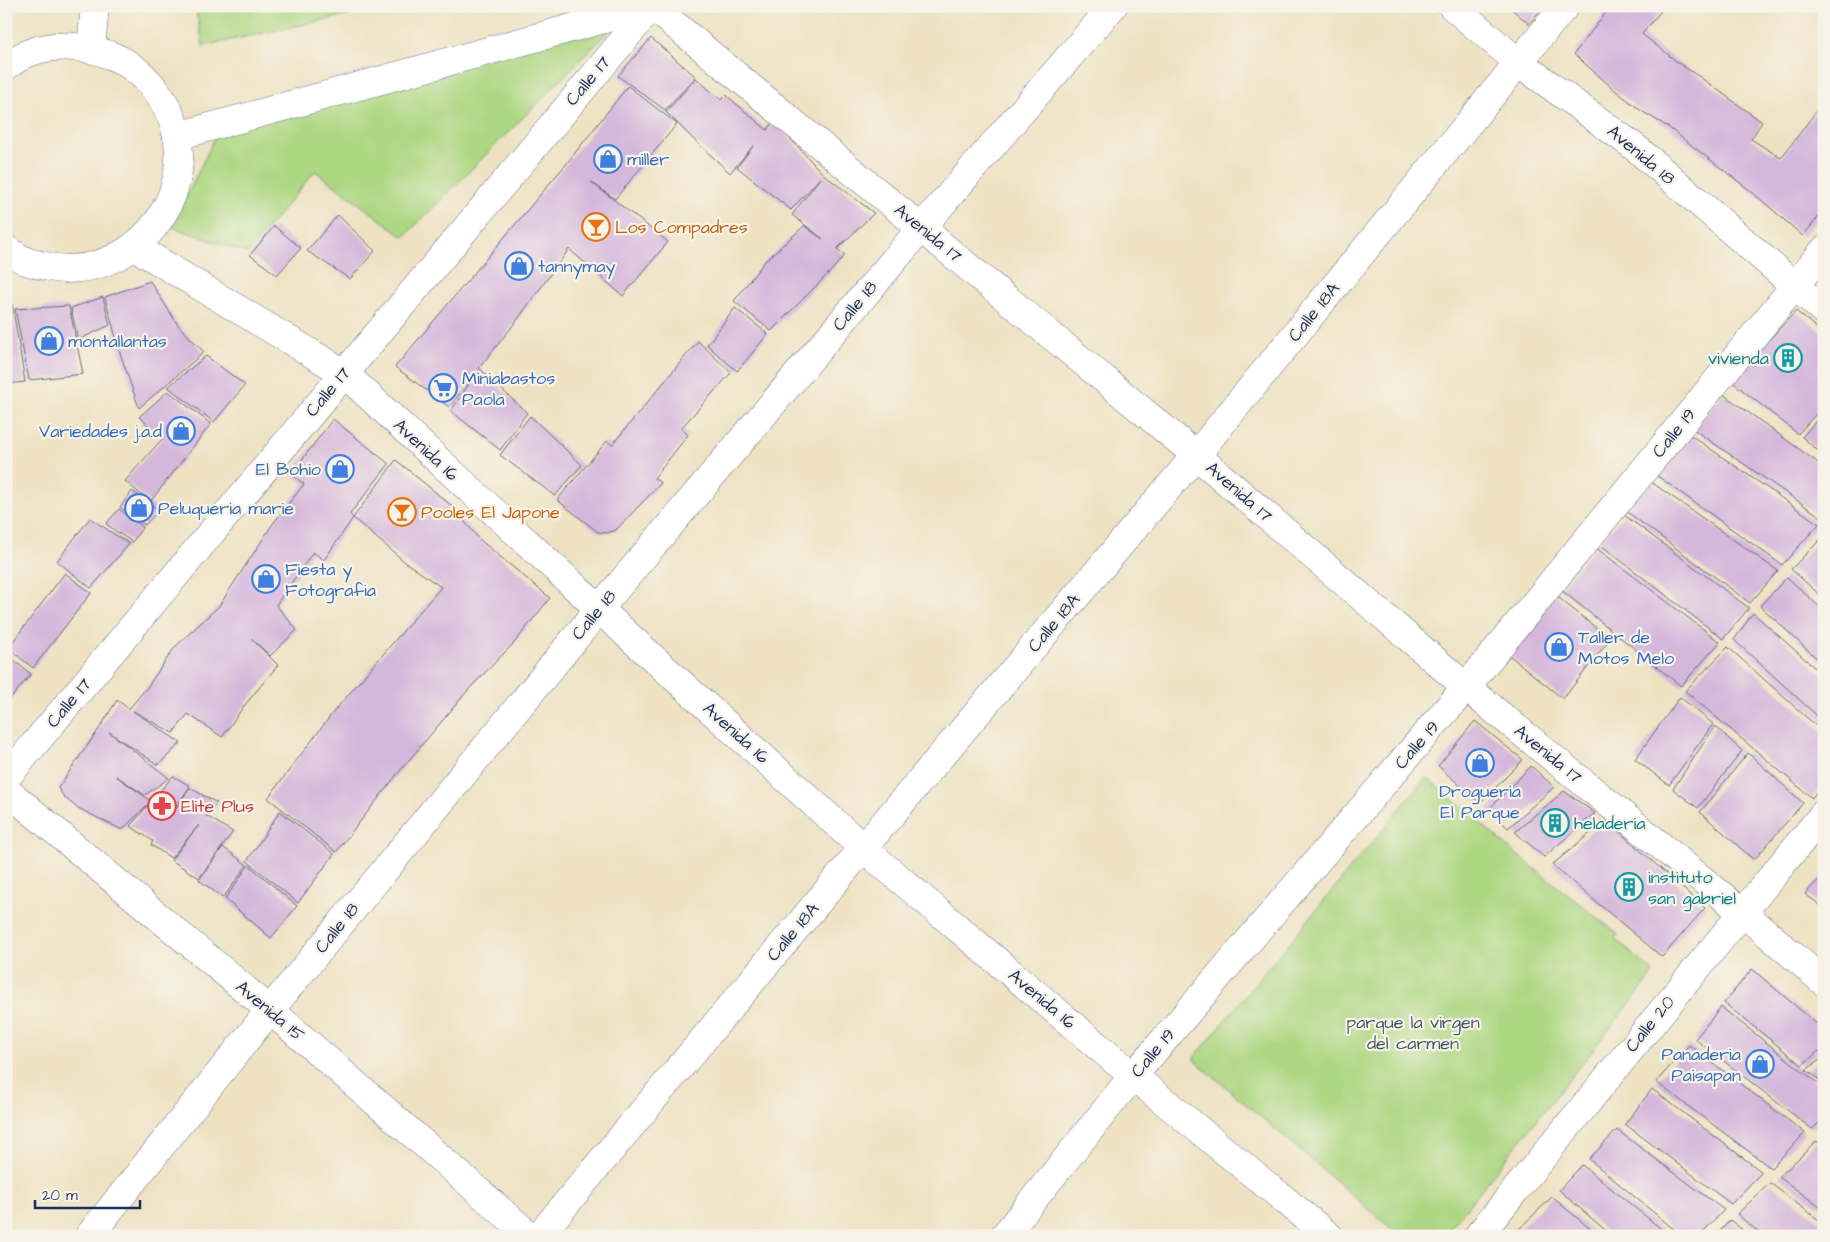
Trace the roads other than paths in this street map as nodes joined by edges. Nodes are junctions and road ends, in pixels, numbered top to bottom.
1 (95, 6) edge
2 (652, 6) edge
3 (1113, 6) edge
4 (1452, 6) edge
5 (1565, 6) edge
6 (91, 48) junction
7 (1518, 62) junction
8 (6, 66) edge
9 (177, 136) junction
10 (922, 227) junction
11 (134, 247) junction
12 (6, 250) edge
13 (1824, 250) edge
14 (1794, 286) junction
15 (1824, 312) edge
16 (344, 373) junction
17 (1196, 455) junction
18 (599, 609) junction
19 (1466, 687) junction
20 (6, 778) edge
21 (6, 790) edge
22 (1824, 813) edge
23 (863, 848) junction
24 (1742, 912) junction
25 (1824, 982) edge
26 (270, 1010) junction
27 (1133, 1076) junction
28 (89, 1236) edge
29 (530, 1236) edge
30 (539, 1236) edge
31 (1004, 1236) edge
32 (1329, 1236) edge
33 (1478, 1236) edge

1 - 6 street
2 - 9 street
2 - 10 street, Avenida 17
2 - 16 street, Calle 17
3 - 10 street, Calle 18
4 - 7 street, Avenida 18
5 - 7 street, Calle 18A
6 - 8 street
6 - 9 street
7 - 14 street, Avenida 18
7 - 17 street, Calle 18A
9 - 11 street
10 - 17 street, Avenida 17
10 - 18 street, Calle 18
11 - 12 street
11 - 16 street, Avenida 16
13 - 14 street, Calle 19
14 - 15 street, Avenida 18
14 - 19 street, Calle 19
16 - 18 street, Avenida 16
16 - 20 street, Calle 17
17 - 19 street, Avenida 17
17 - 23 street, Calle 18A
18 - 23 street, Avenida 16
18 - 26 street, Calle 18
19 - 24 street, Avenida 17
19 - 27 street, Calle 19
21 - 26 street, Avenida 15
22 - 24 street, Calle 20
23 - 27 street, Avenida 16
23 - 30 street, Calle 18A
24 - 25 street, Avenida 17
24 - 33 street, Calle 20
26 - 28 street, Calle 18
26 - 29 street, Avenida 15
27 - 31 street, Calle 19
27 - 32 street, Avenida 16

